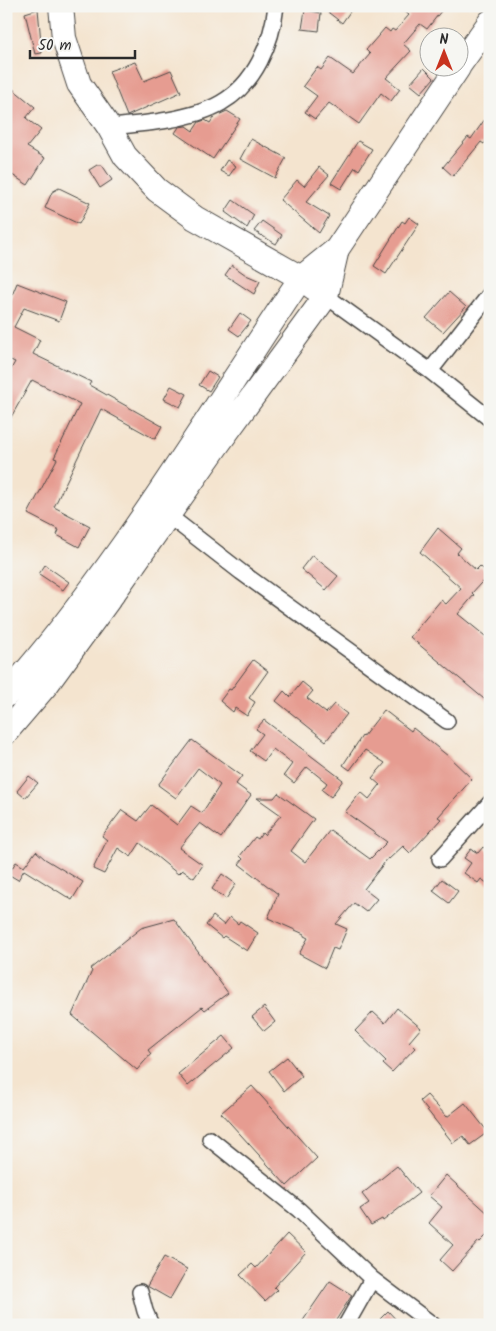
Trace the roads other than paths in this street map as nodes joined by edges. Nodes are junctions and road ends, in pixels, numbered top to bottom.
1 (61, 6) edge
2 (276, 6) edge
3 (490, 22) edge
4 (468, 53) edge
5 (451, 78) edge
6 (109, 127) junction
7 (337, 249) junction
8 (301, 278) junction
9 (490, 294) edge
10 (326, 296) junction
11 (430, 371) junction
12 (490, 418) edge
13 (169, 516) junction
14 (6, 695) edge
15 (447, 721) dead end
16 (6, 732) edge
17 (490, 803) edge
18 (440, 859) dead end
19 (210, 1139) dead end
20 (372, 1279) junction
21 (140, 1292) dead end
22 (151, 1325) edge
23 (346, 1325) edge
24 (433, 1325) edge

1 - 6 main road
2 - 6 street
3 - 4 main road
5 - 7 main road
6 - 8 main road
7 - 8 main road
7 - 10 main road
8 - 10 main road
8 - 14 main road
9 - 11 street
10 - 11 street
10 - 13 main road
11 - 12 street
13 - 15 street
13 - 16 main road
17 - 18 street
19 - 20 street
20 - 23 street
20 - 24 street
21 - 22 street

